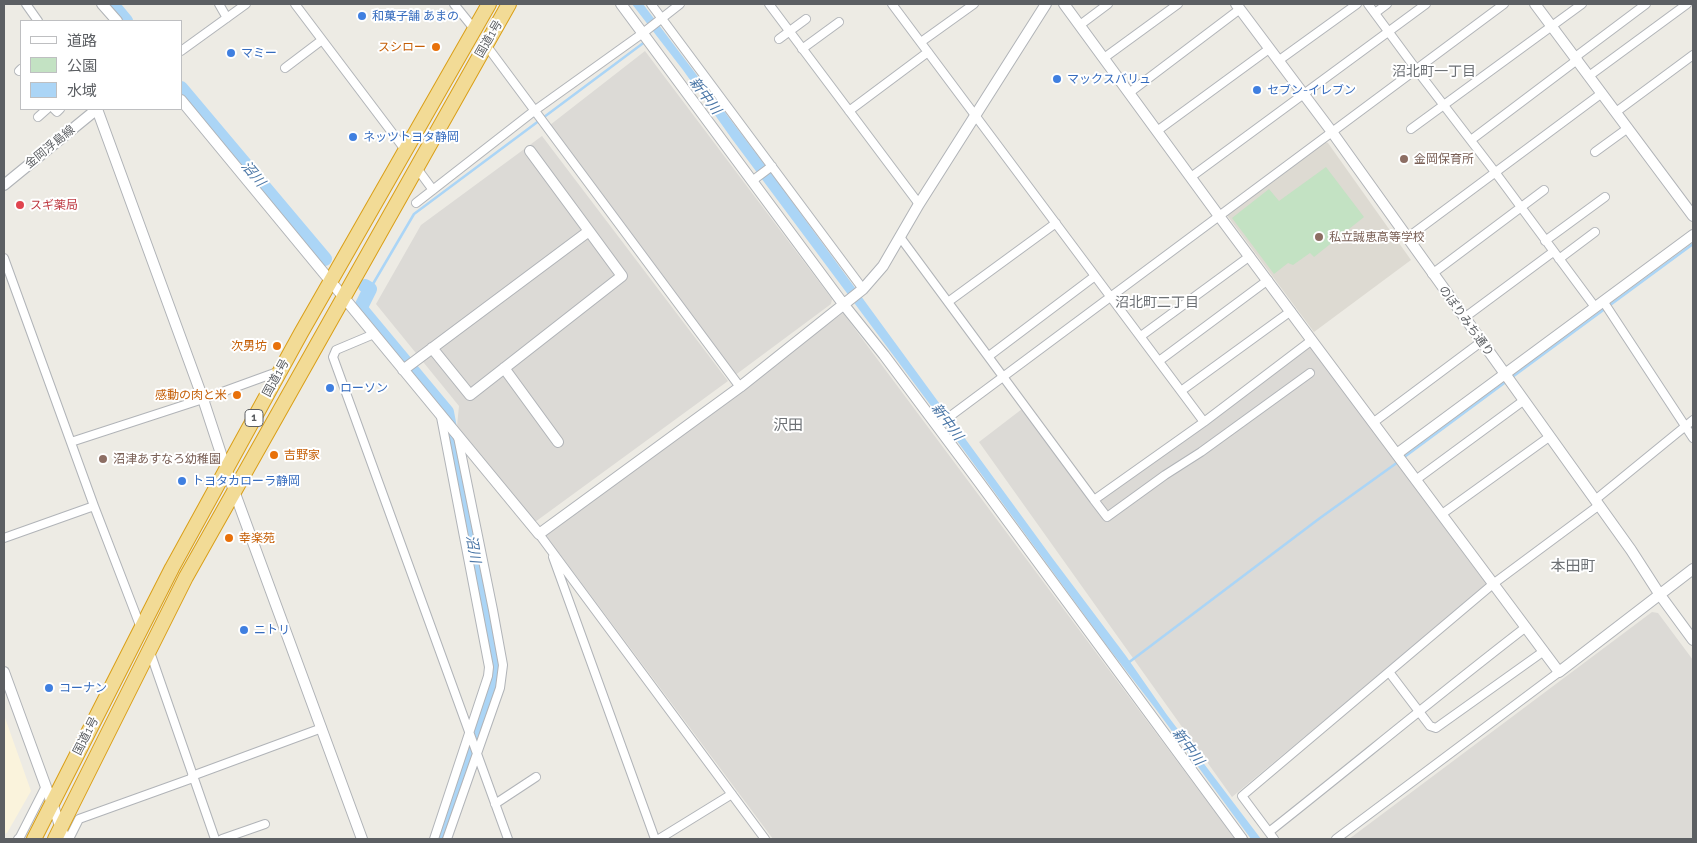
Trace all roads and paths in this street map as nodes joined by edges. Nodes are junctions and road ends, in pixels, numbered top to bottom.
1 (26, 4) edge
2 (102, 4) edge
3 (219, 4) edge
4 (246, 4) edge
5 (295, 4) edge
6 (454, 4) edge
7 (489, 4) edge
8 (509, 4) edge
9 (622, 4) edge
10 (651, 4) edge
11 (680, 4) edge
12 (769, 4) edge
13 (892, 4) edge
14 (974, 4) edge
15 (1046, 4) edge
16 (1064, 4) edge
17 (1108, 4) edge
18 (1178, 4) edge
19 (1357, 4) edge
20 (1368, 4) edge
21 (1388, 4) edge
22 (1426, 4) edge
23 (1504, 4) edge
24 (1536, 4) edge
25 (1582, 4) edge
26 (1646, 4) edge
27 (1687, 4) edge
28 (1238, 7) edge
29 (1375, 13) junction
30 (227, 18) junction
31 (661, 18) junction
32 (806, 19) dead end
33 (37, 20) edge
34 (116, 20) edge
35 (839, 22) dead end
36 (1080, 25) junction
37 (1552, 26) junction
38 (475, 30) junction
39 (645, 32) junction
40 (790, 32) junction
41 (1389, 32) junction
42 (778, 39) dead end
43 (322, 40) junction
44 (921, 42) junction
45 (486, 45) junction
46 (802, 49) junction
47 (1269, 49) junction
48 (182, 50) edge
49 (928, 52) junction
50 (1693, 55) edge
51 (1104, 58) junction
52 (1577, 60) junction
53 (1278, 61) junction
54 (286, 68) dead end
55 (1416, 69) junction
56 (1589, 76) junction
57 (1129, 93) junction
58 (1602, 93) junction
59 (1303, 95) junction
60 (182, 101) edge
61 (1443, 104) junction
62 (46, 110) edge
63 (96, 110) edge
64 (97, 110) edge
65 (534, 111) junction
66 (849, 111) junction
67 (1616, 112) junction
68 (975, 114) junction
69 (38, 117) dead end
70 (1628, 128) junction
71 (1410, 129) dead end
72 (1158, 131) junction
73 (1332, 132) junction
74 (1471, 140) junction
75 (530, 150) dead end
76 (406, 151) junction
77 (1595, 152) dead end
78 (772, 166) junction
79 (416, 167) junction
80 (1495, 172) junction
81 (1191, 177) junction
82 (752, 181) junction
83 (4, 185) edge
84 (433, 190) junction
85 (1544, 190) dead end
86 (1605, 197) dead end
87 (416, 203) dead end
88 (919, 204) junction
89 (1521, 208) junction
90 (1219, 216) junction
91 (1693, 216) edge
92 (1056, 223) junction
93 (589, 232) junction
94 (1595, 232) dead end
95 (1693, 235) edge
96 (900, 237) junction
97 (1407, 238) junction
98 (1545, 241) junction
99 (1553, 252) junction
100 (1250, 256) junction
101 (4, 258) edge
102 (1559, 259) junction
103 (1432, 274) junction
104 (1095, 276) junction
105 (1268, 280) junction
106 (330, 282) junction
107 (861, 291) junction
108 (1110, 296) junction
109 (343, 297) junction
110 (948, 302) junction
111 (1599, 304) junction
112 (844, 305) junction
113 (1291, 311) junction
114 (1464, 318) junction
115 (374, 334) junction
116 (1141, 336) junction
117 (1312, 340) junction
118 (1481, 342) junction
119 (432, 348) junction
120 (988, 356) junction
121 (1159, 361) junction
122 (504, 368) junction
123 (403, 370) junction
124 (280, 371) junction
125 (1310, 373) dead end
126 (1004, 376) junction
127 (1507, 378) junction
128 (740, 387) junction
129 (1181, 391) junction
130 (203, 400) junction
131 (1524, 401) junction
132 (442, 418) junction
133 (1693, 420) edge
134 (1204, 422) junction
135 (1374, 422) junction
136 (937, 426) junction
137 (1686, 426) junction
138 (457, 435) junction
139 (1549, 437) junction
140 (1693, 438) edge
141 (71, 442) junction
142 (558, 442) dead end
143 (1398, 453) junction
144 (226, 469) junction
145 (1417, 480) junction
146 (234, 491) junction
147 (1094, 500) junction
148 (1596, 503) junction
149 (94, 506) junction
150 (1442, 514) junction
151 (539, 534) junction
152 (4, 538) edge
153 (550, 548) junction
154 (1693, 569) edge
155 (1493, 584) junction
156 (1660, 595) junction
157 (1526, 627) junction
158 (141, 628) junction
159 (1693, 640) edge
160 (149, 651) junction
161 (1544, 651) junction
162 (4, 672) edge
163 (1389, 672) junction
164 (1560, 672) junction
165 (1420, 712) junction
166 (322, 728) junction
167 (470, 733) junction
168 (478, 754) junction
169 (193, 777) junction
170 (536, 777) dead end
171 (46, 786) junction
172 (732, 794) junction
173 (52, 804) junction
174 (495, 804) junction
175 (265, 824) dead end
176 (1269, 832) junction
177 (62, 836) edge
178 (18, 839) edge
179 (34, 839) edge
180 (215, 839) edge
181 (222, 839) edge
182 (362, 839) edge
183 (434, 839) edge
184 (447, 839) edge
185 (508, 839) edge
186 (655, 839) edge
187 (659, 839) edge
188 (765, 839) edge
189 (1242, 839) edge
190 (1274, 839) edge
191 (1336, 839) edge

1 - 33 street
2 - 34 street
3 - 30 street
4 - 30 street
5 - 43 street
6 - 38 street
7 - 38 highway, 国道1号 / 1
8 - 45 highway, 国道1号 / 1
9 - 39 street
10 - 31 street
11 - 31 street
12 - 40 street
13 - 44 street
14 - 44 street
15 - 68 street
16 - 36 street
17 - 36 street
18 - 51 street
19 - 53 street
20 - 29 street
21 - 29 street
22 - 41 street
23 - 55 street
24 - 37 street
25 - 37 street
26 - 52 street
27 - 56 street
28 - 47 street, のぼりみち通り
28 - 57 street
29 - 41 street
30 - 48 street
31 - 39 street
31 - 78 street
32 - 40 street
35 - 46 street
36 - 51 street
37 - 52 street
37 - 61 street
38 - 76 highway, 国道1号 / 1
39 - 65 street
39 - 82 street
40 - 42 street
40 - 46 street
41 - 55 street
41 - 59 street
43 - 54 street
43 - 76 street
44 - 49 street
45 - 65 street
45 - 79 highway, 国道1号 / 1
46 - 66 street
47 - 53 street, のぼりみち通り
47 - 72 street
49 - 66 street
49 - 68 street
50 - 67 street
51 - 57 street
52 - 56 street
52 - 74 street
53 - 59 street, のぼりみち通り
55 - 61 street
55 - 73 street
56 - 58 street
57 - 72 street
58 - 67 street
58 - 80 street
59 - 73 street, のぼりみち通り
59 - 81 street
60 - 106 street
61 - 71 street
61 - 74 street
62 - 69 street
63 - 83 street, 金岡浮島線
64 - 130 street
65 - 84 street
65 - 128 street
66 - 88 street
67 - 70 street
68 - 88 street
68 - 92 street
70 - 77 street
70 - 91 street
72 - 81 street
73 - 90 street
73 - 97 street, のぼりみち通り
74 - 80 street
75 - 93 street
76 - 106 highway, 国道1号 / 1
78 - 82 street
78 - 107 street
79 - 84 street
79 - 109 highway, 国道1号 / 1
80 - 89 street
80 - 97 street
81 - 90 street
82 - 112 street
84 - 87 street
85 - 89 street
86 - 98 street
88 - 96 street
89 - 98 street
89 - 103 street
90 - 100 street
90 - 108 street
92 - 104 street
92 - 110 street
93 - 119 street
93 - 122 street
94 - 102 street
95 - 111 street
96 - 107 street
96 - 110 street
97 - 103 street, のぼりみち通り
98 - 99 street
99 - 102 street
99 - 114 street
100 - 105 street
100 - 116 street
101 - 141 street
102 - 111 street
103 - 114 street, のぼりみち通り
104 - 108 street
104 - 120 street
105 - 113 street
105 - 121 street
106 - 109 street
106 - 124 highway, 国道1号 / 1
107 - 112 street
108 - 116 street
108 - 126 street
109 - 115 street
109 - 146 highway, 国道1号 / 1
110 - 120 street
111 - 127 street
111 - 137 street
112 - 128 street
112 - 136 street
113 - 117 street
113 - 129 street
114 - 118 street, のぼりみち通り
115 - 123 street
115 - 167 street
116 - 121 street
117 - 134 street
117 - 135 street
118 - 127 street, のぼりみち通り
118 - 135 street
119 - 122 street
119 - 123 street
120 - 126 street
121 - 129 street
122 - 142 street
123 - 132 street
124 - 130 street
124 - 144 highway, 国道1号 / 1
125 - 147 street
126 - 136 street
126 - 147 street
127 - 131 street, のぼりみち通り
127 - 143 street
128 - 151 street
129 - 134 street
130 - 141 street
130 - 144 street
131 - 139 street, のぼりみち通り
131 - 145 street
132 - 138 street
132 - 167 street
133 - 137 street
134 - 147 street
135 - 143 street
136 - 189 street
137 - 140 street
137 - 148 street
138 - 151 street
138 - 168 street
139 - 148 street, のぼりみち通り
139 - 150 street
141 - 149 street
143 - 145 street
144 - 146 street
144 - 158 highway, 国道1号 / 1
145 - 150 street
146 - 160 highway, 国道1号 / 1
146 - 166 street
148 - 155 street
148 - 156 street, のぼりみち通り
149 - 152 street
149 - 158 street
150 - 155 street
151 - 153 street
153 - 172 street
153 - 186 street
154 - 156 street
155 - 157 street
155 - 163 street
156 - 159 street, のぼりみち通り
156 - 164 street
157 - 161 street
157 - 165 street
158 - 173 highway, 国道1号 / 1
160 - 169 street
160 - 177 highway, 国道1号 / 1
161 - 164 street
161 - 165 street
162 - 171 street
163 - 165 street
163 - 176 street
164 - 191 street
165 - 176 street
166 - 169 street
166 - 182 street
167 - 168 street
167 - 183 street
168 - 174 street
168 - 184 street
169 - 177 street
169 - 180 street
170 - 174 street
171 - 173 street
171 - 178 street
172 - 187 street
172 - 188 street
173 - 177 street
173 - 179 highway, 国道1号 / 1
174 - 185 street
175 - 181 street
176 - 190 street

